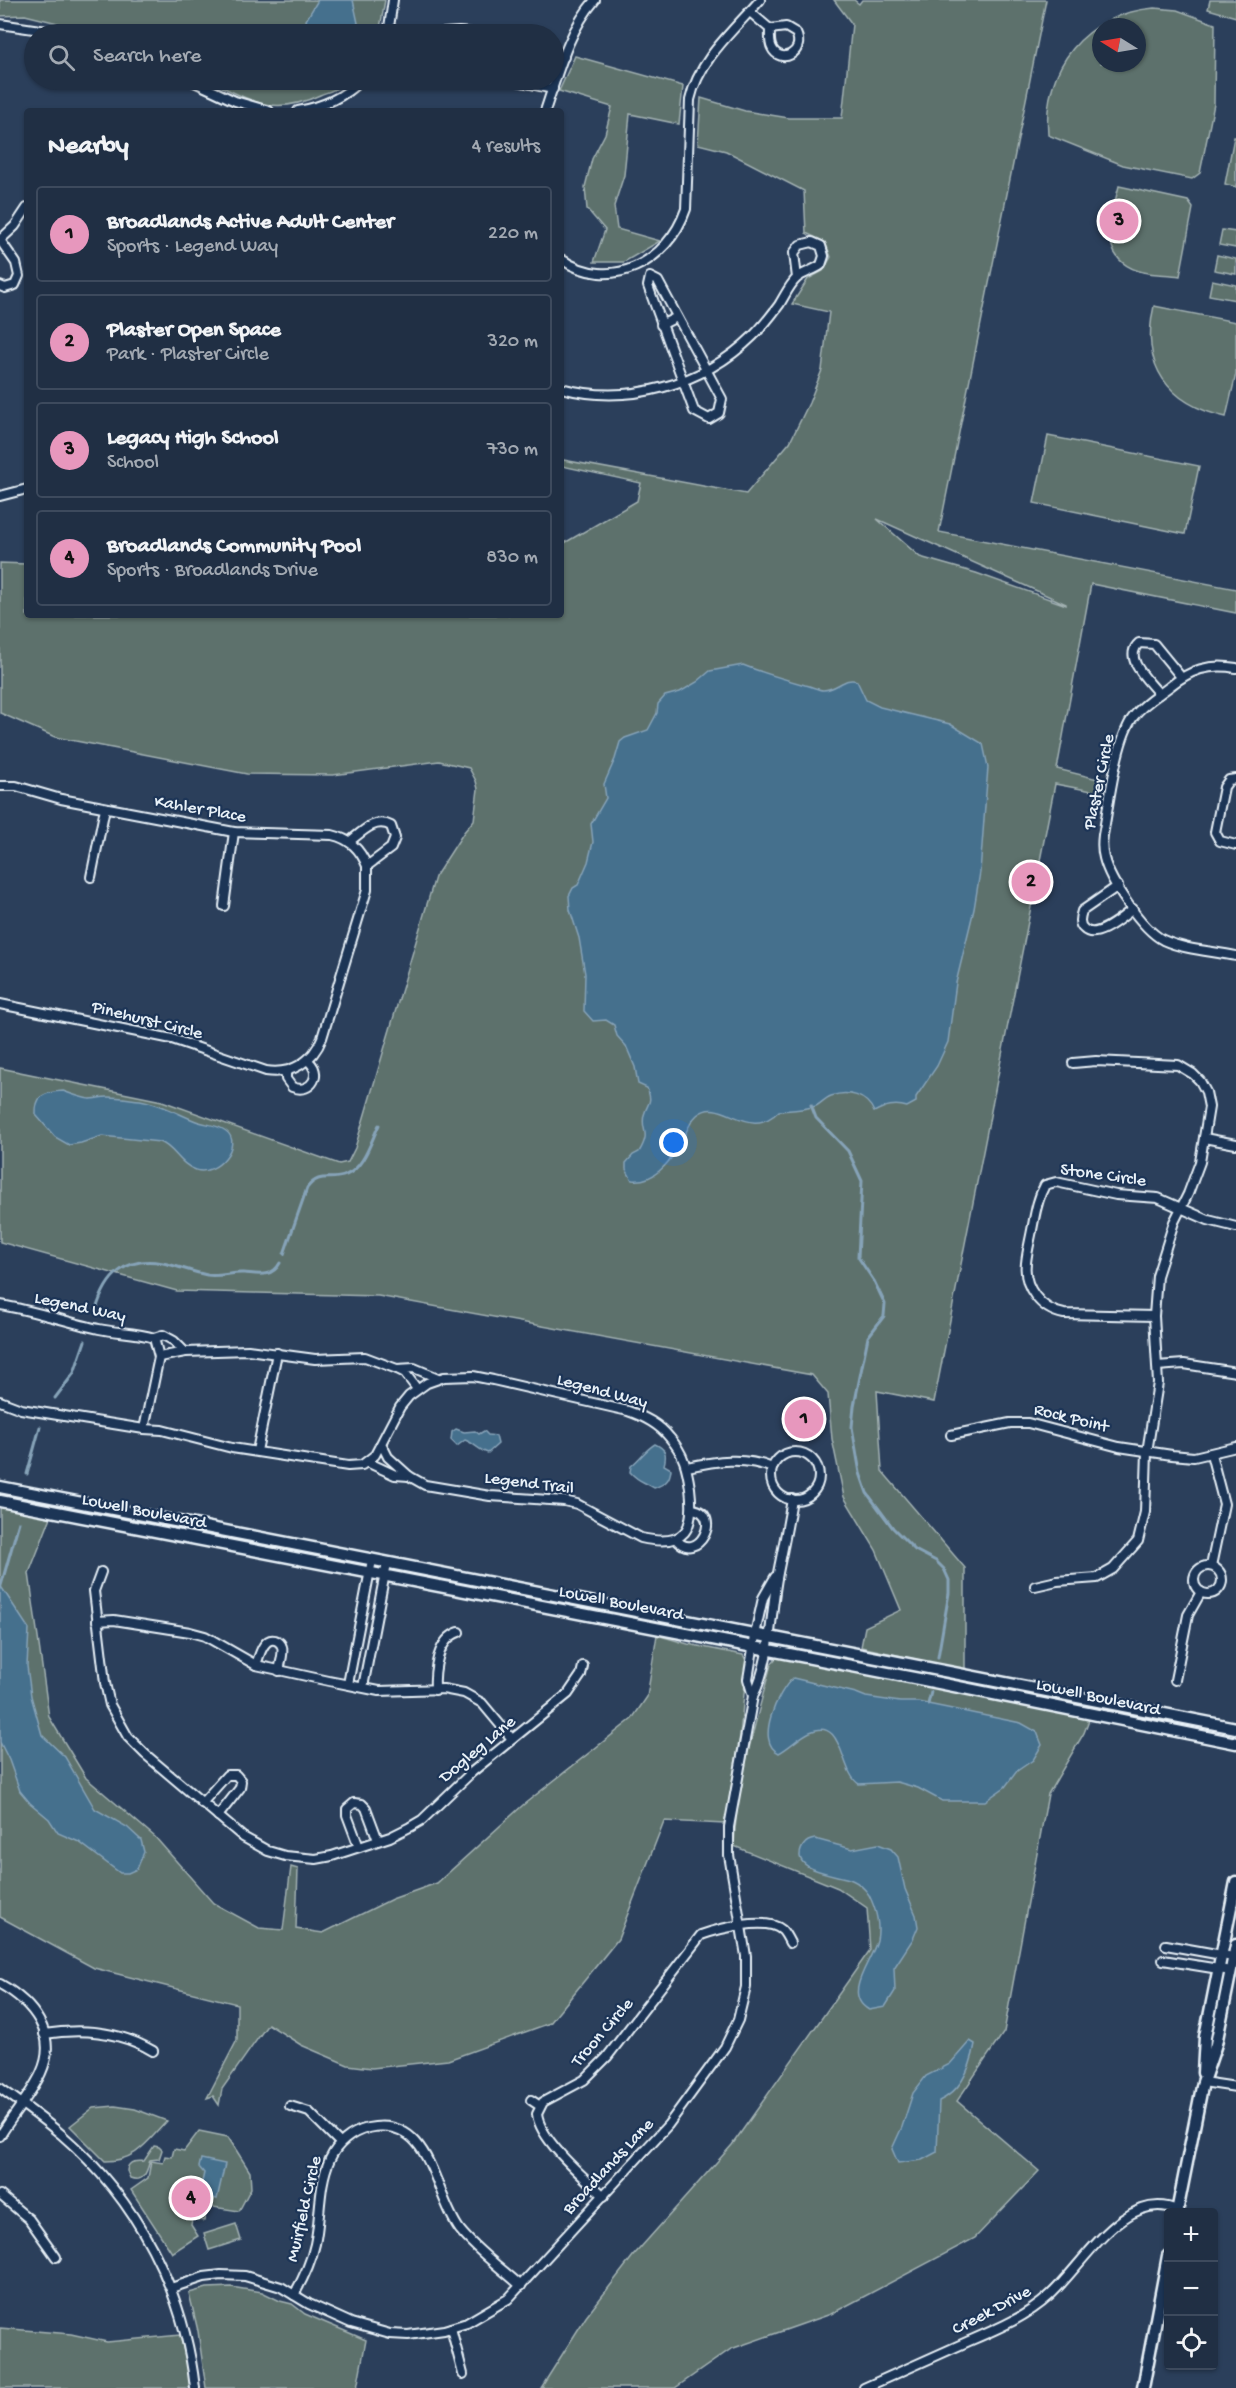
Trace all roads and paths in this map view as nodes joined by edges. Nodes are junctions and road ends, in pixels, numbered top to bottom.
1 (393, 0) edge
2 (595, 0) edge
3 (760, 0) edge
4 (750, 12) junction
5 (0, 24) edge
6 (390, 24) edge
7 (24, 28) edge
8 (770, 29) junction
9 (564, 57) edge
10 (211, 90) edge
11 (349, 90) edge
12 (553, 90) edge
13 (255, 108) edge
14 (308, 108) edge
15 (546, 108) edge
16 (24, 212) edge
17 (0, 240) edge
18 (564, 262) edge
19 (645, 263) junction
20 (650, 277) junction
21 (797, 278) junction
22 (0, 286) edge
23 (677, 317) junction
24 (661, 325) junction
25 (706, 370) junction
26 (681, 381) junction
27 (564, 389) edge
28 (24, 490) edge
29 (0, 496) edge
30 (1236, 668) edge
31 (1181, 677) junction
32 (1159, 694) junction
33 (1236, 779) edge
34 (0, 786) edge
35 (105, 808) junction
36 (234, 832) junction
37 (349, 842) junction
38 (1236, 845) edge
39 (367, 866) junction
40 (91, 877) dead end
41 (1118, 886) junction
42 (224, 906) dead end
43 (1133, 909) junction
44 (1236, 956) edge
45 (0, 1004) edge
46 (307, 1060) junction
47 (1073, 1063) dead end
48 (286, 1071) junction
49 (1204, 1138) junction
50 (1236, 1144) edge
51 (1181, 1208) junction
52 (1236, 1227) edge
53 (0, 1305) edge
54 (1154, 1316) junction
55 (154, 1338) junction
56 (185, 1352) junction
57 (277, 1353) junction
58 (159, 1357) junction
59 (1157, 1366) junction
60 (397, 1369) junction
61 (1236, 1372) edge
62 (438, 1378) junction
63 (417, 1389) junction
64 (0, 1401) edge
65 (144, 1430) junction
66 (951, 1435) dead end
67 (382, 1445) junction
68 (1236, 1447) edge
69 (257, 1451) junction
70 (1147, 1452) junction
71 (1211, 1454) junction
72 (367, 1462) junction
73 (687, 1467) junction
74 (772, 1468) junction
75 (409, 1476) junction
76 (0, 1487) edge
77 (792, 1499) junction
78 (0, 1501) edge
79 (693, 1509) junction
80 (676, 1539) junction
81 (372, 1560) junction
82 (387, 1563) junction
83 (1211, 1566) junction
84 (100, 1572) dead end
85 (778, 1572) junction
86 (370, 1573) junction
87 (384, 1576) junction
88 (1035, 1586) dead end
89 (1201, 1592) junction
90 (97, 1622) junction
91 (459, 1632) dead end
92 (756, 1634) junction
93 (769, 1637) junction
94 (754, 1647) junction
95 (767, 1650) junction
96 (256, 1665) junction
97 (583, 1666) dead end
98 (279, 1671) junction
99 (1175, 1680) dead end
100 (348, 1684) junction
101 (363, 1687) junction
102 (435, 1690) junction
103 (753, 1696) junction
104 (1236, 1728) edge
105 (512, 1739) junction
106 (1236, 1743) edge
107 (202, 1803) junction
108 (218, 1816) junction
109 (378, 1840) junction
110 (359, 1847) junction
111 (1236, 1882) edge
112 (742, 1926) junction
113 (790, 1943) dead end
114 (1166, 1945) dead end
115 (1236, 1945) edge
116 (1221, 1955) junction
117 (1233, 1957) junction
118 (1163, 1960) dead end
119 (1219, 1969) junction
120 (1231, 1971) junction
121 (0, 1984) edge
122 (44, 2034) junction
123 (153, 2051) dead end
124 (1203, 2082) junction
125 (1236, 2087) edge
126 (0, 2088) edge
127 (531, 2100) dead end
128 (21, 2104) junction
129 (290, 2106) dead end
130 (540, 2106) junction
131 (0, 2136) edge
132 (340, 2143) junction
133 (0, 2195) edge
134 (604, 2196) junction
135 (1165, 2208) edge
136 (1178, 2208) edge
137 (56, 2257) dead end
138 (1167, 2262) edge
139 (521, 2286) junction
140 (171, 2288) junction
141 (294, 2295) junction
142 (451, 2328) junction
143 (463, 2374) dead end
144 (195, 2388) edge
145 (864, 2388) edge
146 (1143, 2388) edge

1 - 6 street
2 - 9 street
3 - 4 street
4 - 8 street
4 - 19 street
5 - 7 street
8 - 8 street
10 - 13 street
11 - 14 street
12 - 15 street
16 - 17 street
17 - 22 street
18 - 19 street
19 - 20 street
20 - 23 street
20 - 24 street
21 - 21 street
21 - 25 street
23 - 24 street
23 - 25 street
24 - 26 street
25 - 26 street
25 - 26 street
26 - 27 street
28 - 29 street
30 - 31 street, Plaster Circle
31 - 32 street, Plaster Circle
31 - 32 street
32 - 41 street, Plaster Circle
33 - 38 street
34 - 35 street, Kahler Place
35 - 36 street, Kahler Place
35 - 40 street
36 - 37 street, Kahler Place
36 - 42 street
37 - 39 street
37 - 39 street
39 - 46 street
41 - 43 street, Plaster Circle
41 - 43 street
43 - 44 street, Plaster Circle
45 - 48 street, Pinehurst Circle
46 - 48 street
46 - 48 street
47 - 49 street
49 - 50 street
49 - 51 street
51 - 52 street, Stone Circle
51 - 54 street
51 - 54 street, Stone Circle
53 - 55 street, Legend Way
54 - 59 street
55 - 56 street, Legend Way
55 - 58 street
56 - 57 street, Legend Way
56 - 58 street, Legend Way
57 - 60 street, Legend Way
57 - 69 street
58 - 65 street
59 - 61 street
59 - 70 street
60 - 62 street, Legend Way
60 - 63 street, Legend Way
62 - 63 street, Legend Way
62 - 73 street, Legend Way
63 - 67 street, Legend Way
64 - 65 street
65 - 69 street
66 - 70 street, Rock Point
67 - 72 street
67 - 75 street, Legend Trail
68 - 71 street, Rock Point
69 - 72 street
70 - 71 street, Rock Point
70 - 88 street
71 - 83 street
72 - 75 street, Legend Trail
73 - 74 street
73 - 79 street, Legend Trail
74 - 77 street
74 - 77 street
75 - 80 street, Legend Trail
76 - 81 main road, Lowell Boulevard
77 - 85 street, Broadlands Lane
78 - 86 main road, Lowell Boulevard
79 - 80 street
79 - 80 street, Legend Trail
81 - 82 main road, Lowell Boulevard
81 - 86 street
82 - 87 street
82 - 92 main road, Lowell Boulevard
83 - 89 street
83 - 89 street
84 - 90 street, Dogleg Lane
85 - 92 street, Broadlands Lane
85 - 93 street, Broadlands Lane
86 - 87 main road, Lowell Boulevard
86 - 100 street
87 - 94 main road, Lowell Boulevard
87 - 101 street
89 - 99 street
90 - 96 street
90 - 107 street, Dogleg Lane
91 - 102 street
92 - 93 main road, Lowell Boulevard
92 - 94 street, Broadlands Lane
93 - 95 street, Broadlands Lane
93 - 104 main road, Lowell Boulevard
94 - 95 main road, Lowell Boulevard
94 - 103 street, Broadlands Lane
95 - 103 street, Broadlands Lane
95 - 106 main road, Lowell Boulevard
96 - 98 street
96 - 98 street
97 - 105 street, Dogleg Lane
98 - 100 street
100 - 101 street
101 - 102 street
102 - 105 street
103 - 112 street, Broadlands Lane
105 - 109 street, Dogleg Lane
107 - 108 street, Dogleg Lane
107 - 108 street
108 - 110 street, Dogleg Lane
109 - 110 street, Dogleg Lane
109 - 110 street
111 - 116 main road
112 - 113 street, Troon Circle
112 - 130 street, Troon Circle
112 - 134 street, Broadlands Lane
114 - 116 street
115 - 117 main road
116 - 117 street
116 - 119 main road
117 - 120 main road
118 - 119 street
119 - 120 street
119 - 124 main road
120 - 124 main road
121 - 122 street
122 - 123 street
122 - 128 street
124 - 125 street
124 - 136 main road
126 - 128 street
127 - 130 street
128 - 131 street
128 - 140 street
129 - 132 street
130 - 134 street
132 - 139 street, Muirfield Circle
132 - 141 street, Muirfield Circle
133 - 137 street
134 - 139 street, Broadlands Lane
135 - 145 street, Creek Drive
138 - 146 main road
139 - 142 street, Broadlands Lane
140 - 141 street, Broadlands Lane
140 - 144 street
141 - 142 street, Broadlands Lane
142 - 143 street

